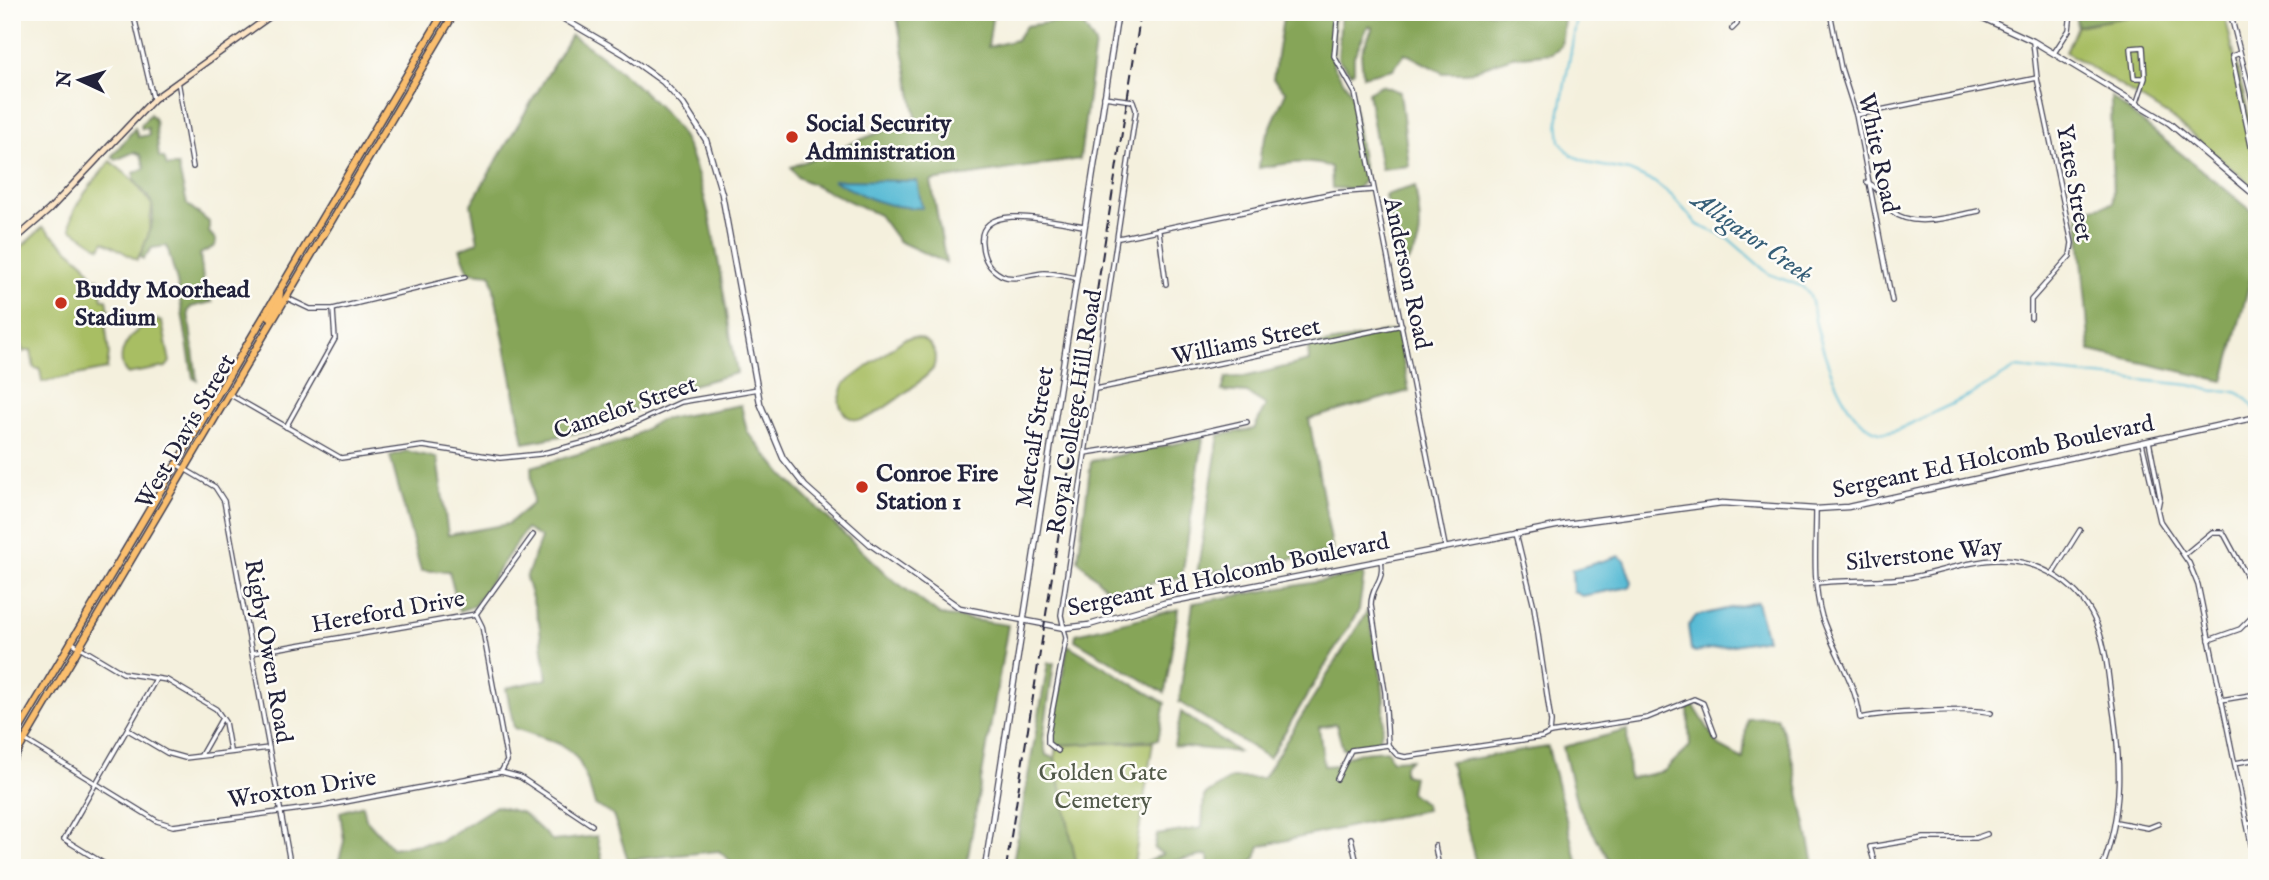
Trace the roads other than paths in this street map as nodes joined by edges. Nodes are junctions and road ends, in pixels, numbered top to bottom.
1 (133, 12) edge
2 (276, 12) edge
3 (444, 12) edge
4 (455, 12) edge
5 (552, 12) edge
6 (1118, 12) edge
7 (1338, 12) edge
8 (1737, 12) edge
9 (1830, 12) edge
10 (1970, 12) edge
11 (2071, 12) edge
12 (2230, 12) edge
13 (1732, 29) dead end
14 (2033, 41) junction
15 (2054, 53) junction
16 (2240, 54) junction
17 (2037, 78) junction
18 (2145, 78) junction
19 (178, 82) junction
20 (1104, 97) junction
21 (154, 99) junction
22 (2137, 102) junction
23 (2254, 106) junction
24 (2243, 109) junction
25 (1856, 115) junction
26 (2257, 119) edge
27 (379, 123) junction
28 (2254, 146) edge
29 (2255, 164) edge
30 (193, 167) dead end
31 (359, 174) junction
32 (1867, 182) junction
33 (1373, 190) junction
34 (2257, 197) edge
35 (1979, 211) dead end
36 (1084, 226) junction
37 (1159, 232) junction
38 (1119, 239) junction
39 (12, 242) edge
40 (302, 253) junction
41 (465, 278) dead end
42 (1076, 278) junction
43 (1166, 284) dead end
44 (279, 290) junction
45 (287, 298) junction
46 (1892, 301) dead end
47 (333, 309) junction
48 (2031, 318) dead end
49 (1402, 324) junction
50 (264, 335) junction
51 (243, 352) junction
52 (758, 388) junction
53 (1096, 389) junction
54 (229, 394) junction
55 (2257, 417) edge
56 (1247, 422) dead end
57 (286, 428) junction
58 (2149, 442) junction
59 (2142, 443) junction
60 (1085, 453) junction
61 (176, 464) junction
62 (186, 470) junction
63 (1816, 509) junction
64 (2158, 509) junction
65 (144, 519) junction
66 (2080, 530) dead end
67 (1516, 533) junction
68 (533, 535) dead end
69 (1445, 546) junction
70 (2184, 555) junction
71 (1381, 559) junction
72 (128, 565) junction
73 (2053, 573) junction
74 (1817, 583) junction
75 (2257, 595) edge
76 (2257, 612) edge
77 (476, 614) junction
78 (1024, 622) junction
79 (1064, 628) junction
80 (2209, 640) junction
81 (71, 642) junction
82 (79, 647) junction
83 (252, 653) junction
84 (156, 679) junction
85 (2257, 694) edge
86 (2221, 700) junction
87 (32, 708) junction
88 (1991, 713) dead end
89 (222, 718) junction
90 (128, 730) junction
91 (1550, 733) junction
92 (1715, 735) dead end
93 (25, 740) junction
94 (12, 742) edge
95 (1388, 745) junction
96 (12, 748) edge
97 (269, 748) junction
98 (230, 750) junction
99 (1058, 751) dead end
100 (201, 756) junction
101 (2257, 759) edge
102 (12, 761) edge
103 (2235, 763) junction
104 (501, 772) junction
105 (1337, 779) dead end
106 (96, 783) junction
107 (281, 812) junction
108 (2116, 822) junction
109 (2257, 822) edge
110 (2158, 824) dead end
111 (2247, 824) junction
112 (592, 825) dead end
113 (1987, 834) dead end
114 (1351, 838) dead end
115 (1435, 846) dead end
116 (111, 868) edge
117 (291, 868) edge
118 (985, 868) edge
119 (1358, 868) edge
120 (1439, 868) edge
121 (1876, 868) edge
122 (2102, 868) edge
123 (2256, 868) edge

1 - 21 street
2 - 19 main road
3 - 27 main road, West Davis Street
4 - 31 main road, West Davis Street
5 - 52 street, Sergeant Ed Holcomb Boulevard
6 - 20 street, Metcalf Street
7 - 33 street, Anderson Road
8 - 13 street
9 - 25 street, White Road
10 - 14 street
11 - 15 street
12 - 16 street
14 - 15 street
14 - 17 street, Yates Street
15 - 22 street
16 - 23 street
16 - 24 street
17 - 25 street
17 - 48 street, Yates Street
18 - 18 street
18 - 22 street
19 - 21 main road
19 - 30 street
20 - 36 street, Metcalf Street
20 - 38 street, Royal College Hill Road
21 - 39 main road
22 - 34 street
23 - 24 street
23 - 26 street
24 - 28 street
25 - 32 street, White Road
27 - 31 main road
27 - 40 main road, West Davis Street
28 - 29 street
31 - 45 main road, West Davis Street
32 - 35 street
32 - 46 street, White Road
33 - 37 street
33 - 49 street, Anderson Road
36 - 42 street, Metcalf Street
36 - 42 street
37 - 38 street
37 - 43 street
38 - 53 street, Royal College Hill Road
40 - 44 main road, West Davis Street
40 - 45 main road
41 - 47 street
42 - 78 street, Metcalf Street
44 - 50 main road
44 - 51 main road, West Davis Street
45 - 47 street
45 - 50 main road, West Davis Street
47 - 57 street
49 - 53 street, Williams Street
49 - 69 street, Anderson Road
50 - 54 main road, West Davis Street
51 - 54 main road
51 - 61 main road, West Davis Street
52 - 57 street, Camelot Street
52 - 78 street, Sergeant Ed Holcomb Boulevard
53 - 60 street, Royal College Hill Road
54 - 57 street, Camelot Street
54 - 62 main road, West Davis Street
55 - 58 street, Sergeant Ed Holcomb Boulevard
56 - 60 street
58 - 59 street, Sergeant Ed Holcomb Boulevard
58 - 64 street
59 - 63 street, Sergeant Ed Holcomb Boulevard
59 - 64 street
60 - 79 street, Royal College Hill Road
61 - 62 street, Rigby Owen Road
61 - 65 main road, West Davis Street
62 - 72 main road, West Davis Street
62 - 83 street, Rigby Owen Road
63 - 67 street, Sergeant Ed Holcomb Boulevard
63 - 74 street
64 - 70 street
65 - 72 main road
65 - 81 main road, West Davis Street
66 - 73 street
67 - 69 street, Sergeant Ed Holcomb Boulevard
67 - 91 street
68 - 77 street, Hereford Drive
69 - 71 street, Sergeant Ed Holcomb Boulevard
70 - 75 street
70 - 80 street
71 - 79 street, Sergeant Ed Holcomb Boulevard
71 - 95 street
72 - 82 main road, West Davis Street
73 - 74 street, Silverstone Way
73 - 108 street, Silverstone Way
74 - 88 street
76 - 80 street
77 - 83 street, Hereford Drive
77 - 104 street
78 - 79 street, Sergeant Ed Holcomb Boulevard
78 - 118 street, Metcalf Street
79 - 99 street, Royal College Hill Road
80 - 86 street
81 - 82 street
81 - 87 main road, West Davis Street
82 - 84 street
82 - 93 main road, West Davis Street
83 - 97 street, Rigby Owen Road
84 - 89 street
84 - 90 street
85 - 86 street
86 - 103 street
87 - 94 main road, West Davis Street
87 - 96 main road
89 - 98 street
89 - 100 street
90 - 100 street
90 - 106 street
91 - 92 street
91 - 95 street
93 - 102 main road, West Davis Street
93 - 106 street, Wroxton Drive
95 - 105 street
97 - 98 street
97 - 107 street, Rigby Owen Road
98 - 100 street
101 - 103 street
103 - 111 street
104 - 107 street, Wroxton Drive
104 - 112 street
106 - 107 street, Wroxton Drive
106 - 116 street
107 - 117 street, Rigby Owen Road
108 - 110 street
108 - 122 street, Silverstone Way
109 - 111 street
111 - 123 street
113 - 121 street
114 - 119 street
115 - 120 street

